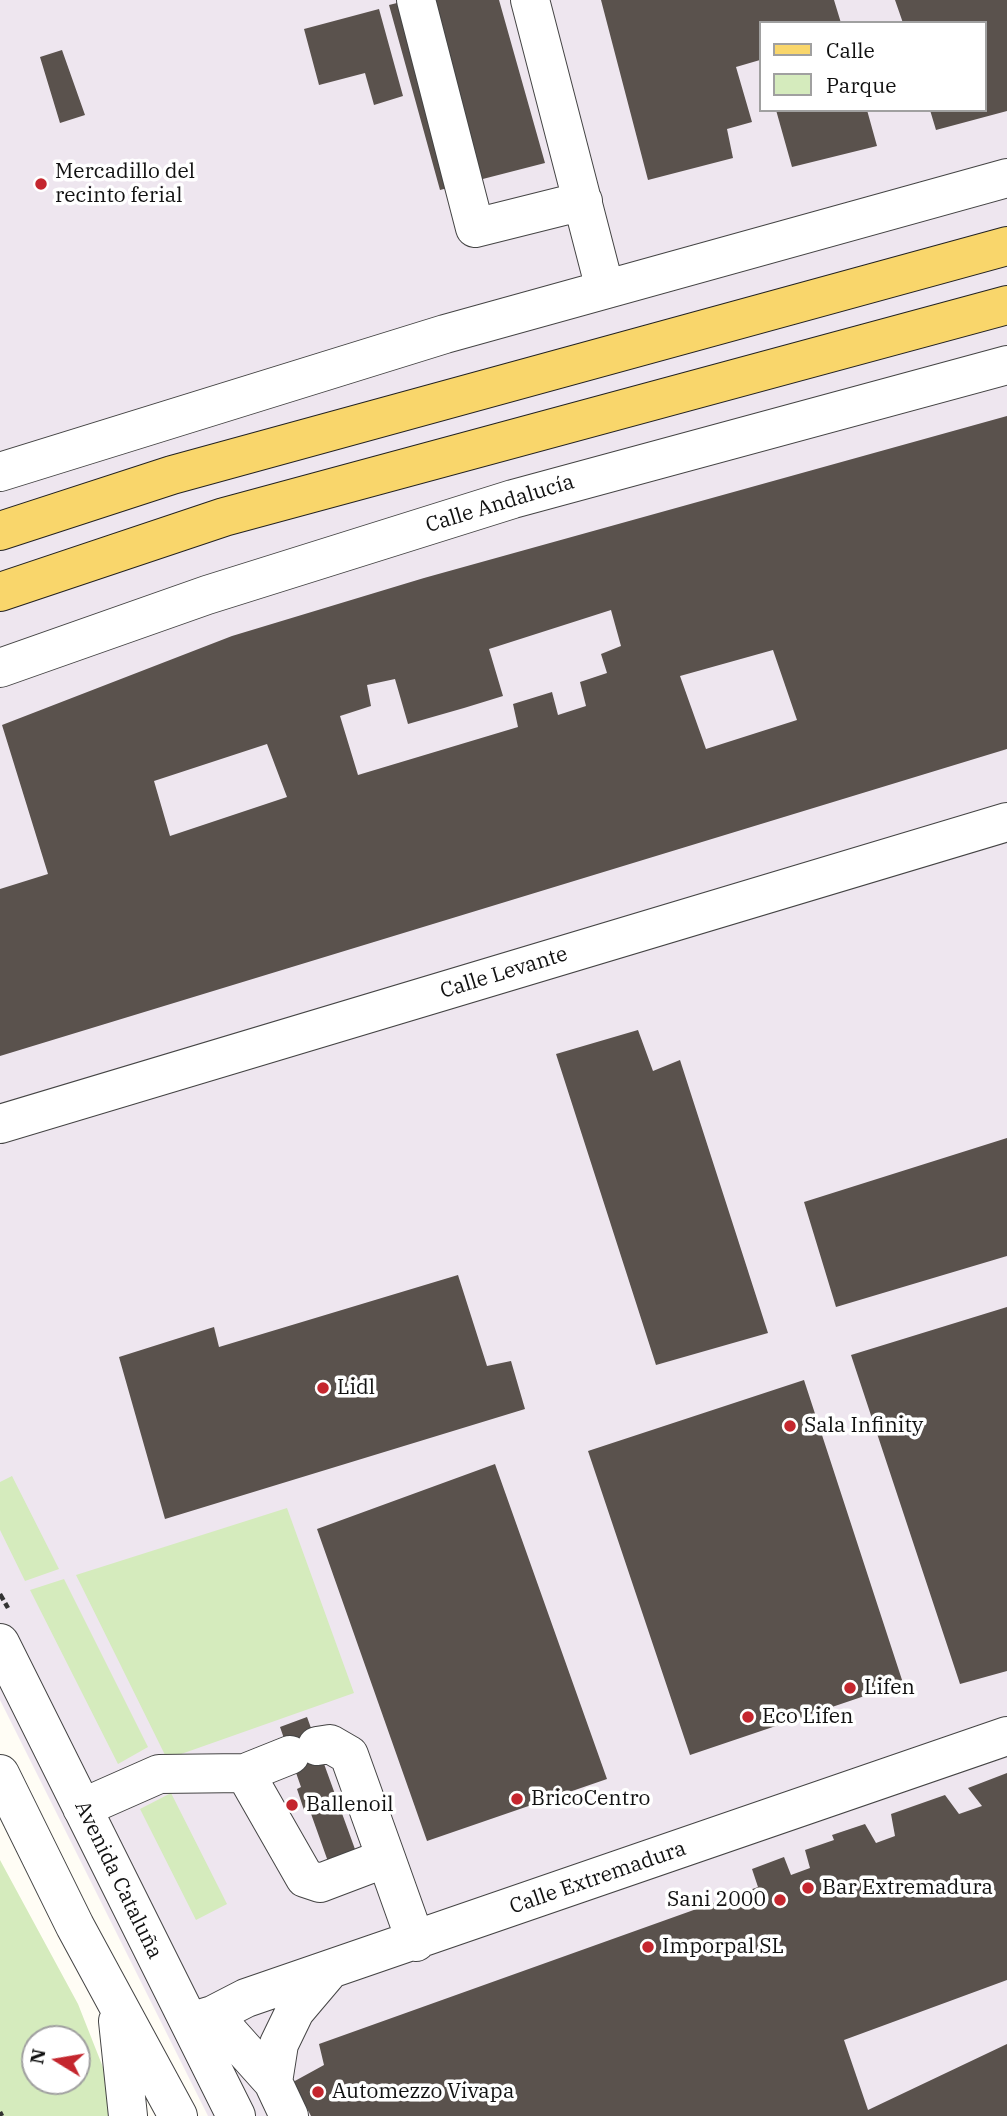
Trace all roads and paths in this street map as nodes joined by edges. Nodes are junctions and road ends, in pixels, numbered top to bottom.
1 (416, 0) edge
2 (530, 0) edge
3 (1007, 178) edge
4 (583, 201) junction
5 (1007, 246) edge
6 (605, 289) junction
7 (1007, 305) edge
8 (1007, 365) edge
9 (0, 472) edge
10 (0, 531) edge
11 (0, 592) edge
12 (0, 668) edge
13 (1007, 822) edge
14 (0, 1124) edge
15 (0, 1643) edge
16 (1007, 1736) edge
17 (245, 1773) junction
18 (0, 1774) edge
19 (82, 1808) junction
20 (12, 1826) edge
21 (386, 1858) junction
22 (416, 1941) junction
23 (328, 1972) junction
24 (116, 2001) junction
25 (201, 2019) junction
26 (281, 2099) edge
27 (128, 2116) edge
28 (177, 2116) edge
29 (236, 2116) edge

1 - 4 street
2 - 4 street
3 - 6 street
4 - 6 street
5 - 10 main road
6 - 9 street
7 - 11 main road
8 - 12 street, Calle Andalucía
13 - 14 street, Calle Levante
15 - 19 street, Avenida Cataluña
16 - 22 street, Calle Extremadura
17 - 19 street
17 - 21 street
17 - 21 street
18 - 20 street
19 - 25 street, Avenida Cataluña
20 - 24 street
21 - 22 street
22 - 23 street, Calle Extremadura
23 - 25 street, Calle Extremadura
23 - 26 street
24 - 27 street
24 - 28 street
25 - 26 street
25 - 29 street, Avenida Cataluña

